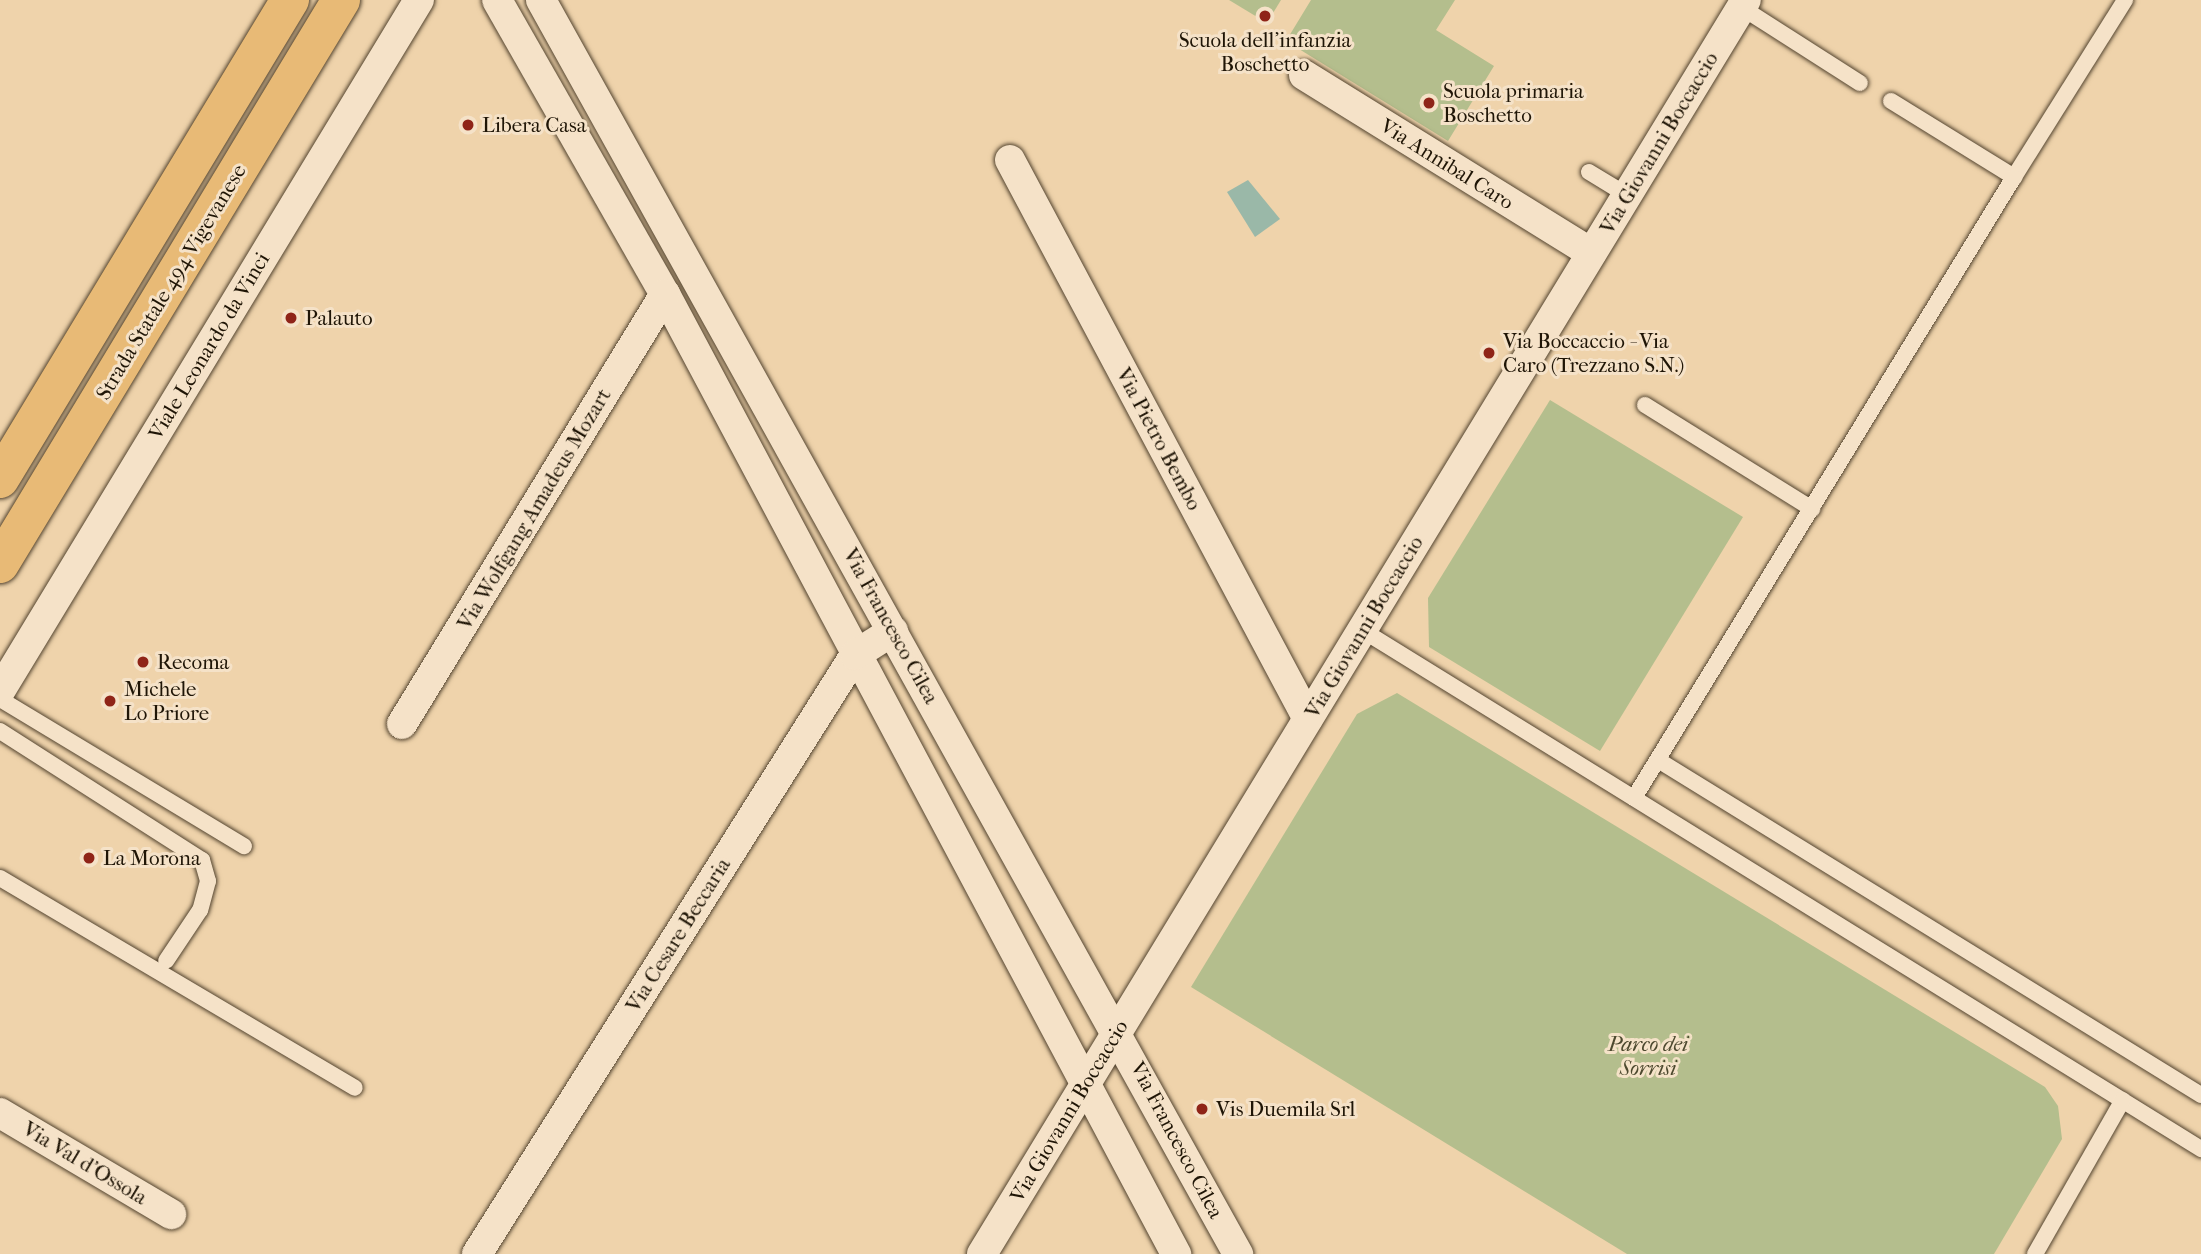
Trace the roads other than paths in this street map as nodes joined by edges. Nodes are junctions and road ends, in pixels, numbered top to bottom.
1 (290, 0) edge
2 (341, 0) edge
3 (418, 0) edge
4 (497, 0) edge
5 (541, 0) edge
6 (2124, 0) edge
7 (1743, 4) edge
8 (1304, 75) dead end
9 (1860, 83) dead end
10 (1891, 101) dead end
11 (1010, 160) dead end
12 (1588, 172) dead end
13 (2014, 177) junction
14 (1627, 195) junction
15 (1591, 253) junction
16 (665, 294) junction
17 (1645, 405) dead end
18 (0, 479) edge
19 (1812, 509) junction
20 (0, 564) edge
21 (1362, 630) junction
22 (893, 631) junction
23 (855, 656) junction
24 (0, 691) edge
25 (0, 699) edge
26 (1308, 719) junction
27 (402, 724) dead end
28 (0, 731) edge
29 (1658, 760) junction
30 (1634, 799) junction
31 (244, 846) dead end
32 (0, 878) edge
33 (166, 961) dead end
34 (1118, 1031) junction
35 (1084, 1087) junction
36 (355, 1088) dead end
37 (2201, 1095) edge
38 (2123, 1100) junction
39 (0, 1113) edge
40 (2201, 1149) edge
41 (171, 1214) dead end
42 (477, 1254) edge
43 (982, 1254) edge
44 (1176, 1254) edge
45 (1238, 1254) edge
46 (2035, 1254) edge

1 - 18 main road, Strada Statale 494 Vigevanese
2 - 20 main road, Strada Statale 494 Vigevanese
3 - 24 street, Viale Leonardo da Vinci
4 - 16 street, Via Francesco Cilea
5 - 22 street, Via Francesco Cilea
6 - 13 lane
7 - 9 lane
7 - 14 street, Via Giovanni Boccaccio
8 - 15 street, Via Annibal Caro
10 - 13 lane
11 - 26 street, Via Pietro Bembo
12 - 14 lane
13 - 19 lane
14 - 15 street, Via Giovanni Boccaccio
15 - 21 street, Via Giovanni Boccaccio
16 - 23 street, Via Francesco Cilea
16 - 27 street, Via Wolfgang Amadeus Mozart
17 - 19 lane
19 - 29 lane
21 - 26 street, Via Giovanni Boccaccio
21 - 30 lane
22 - 23 street, Via Cesare Beccaria
22 - 34 street, Via Francesco Cilea
23 - 35 street, Via Francesco Cilea
23 - 42 street, Via Cesare Beccaria
25 - 31 lane
26 - 34 street, Via Giovanni Boccaccio
28 - 33 lane
29 - 30 lane
29 - 37 lane
30 - 38 lane
32 - 36 lane
34 - 35 street, Via Giovanni Boccaccio
34 - 45 street, Via Francesco Cilea
35 - 43 street, Via Giovanni Boccaccio
35 - 44 street, Via Francesco Cilea
38 - 40 lane
38 - 46 lane
39 - 41 street, Via Val d'Ossola

